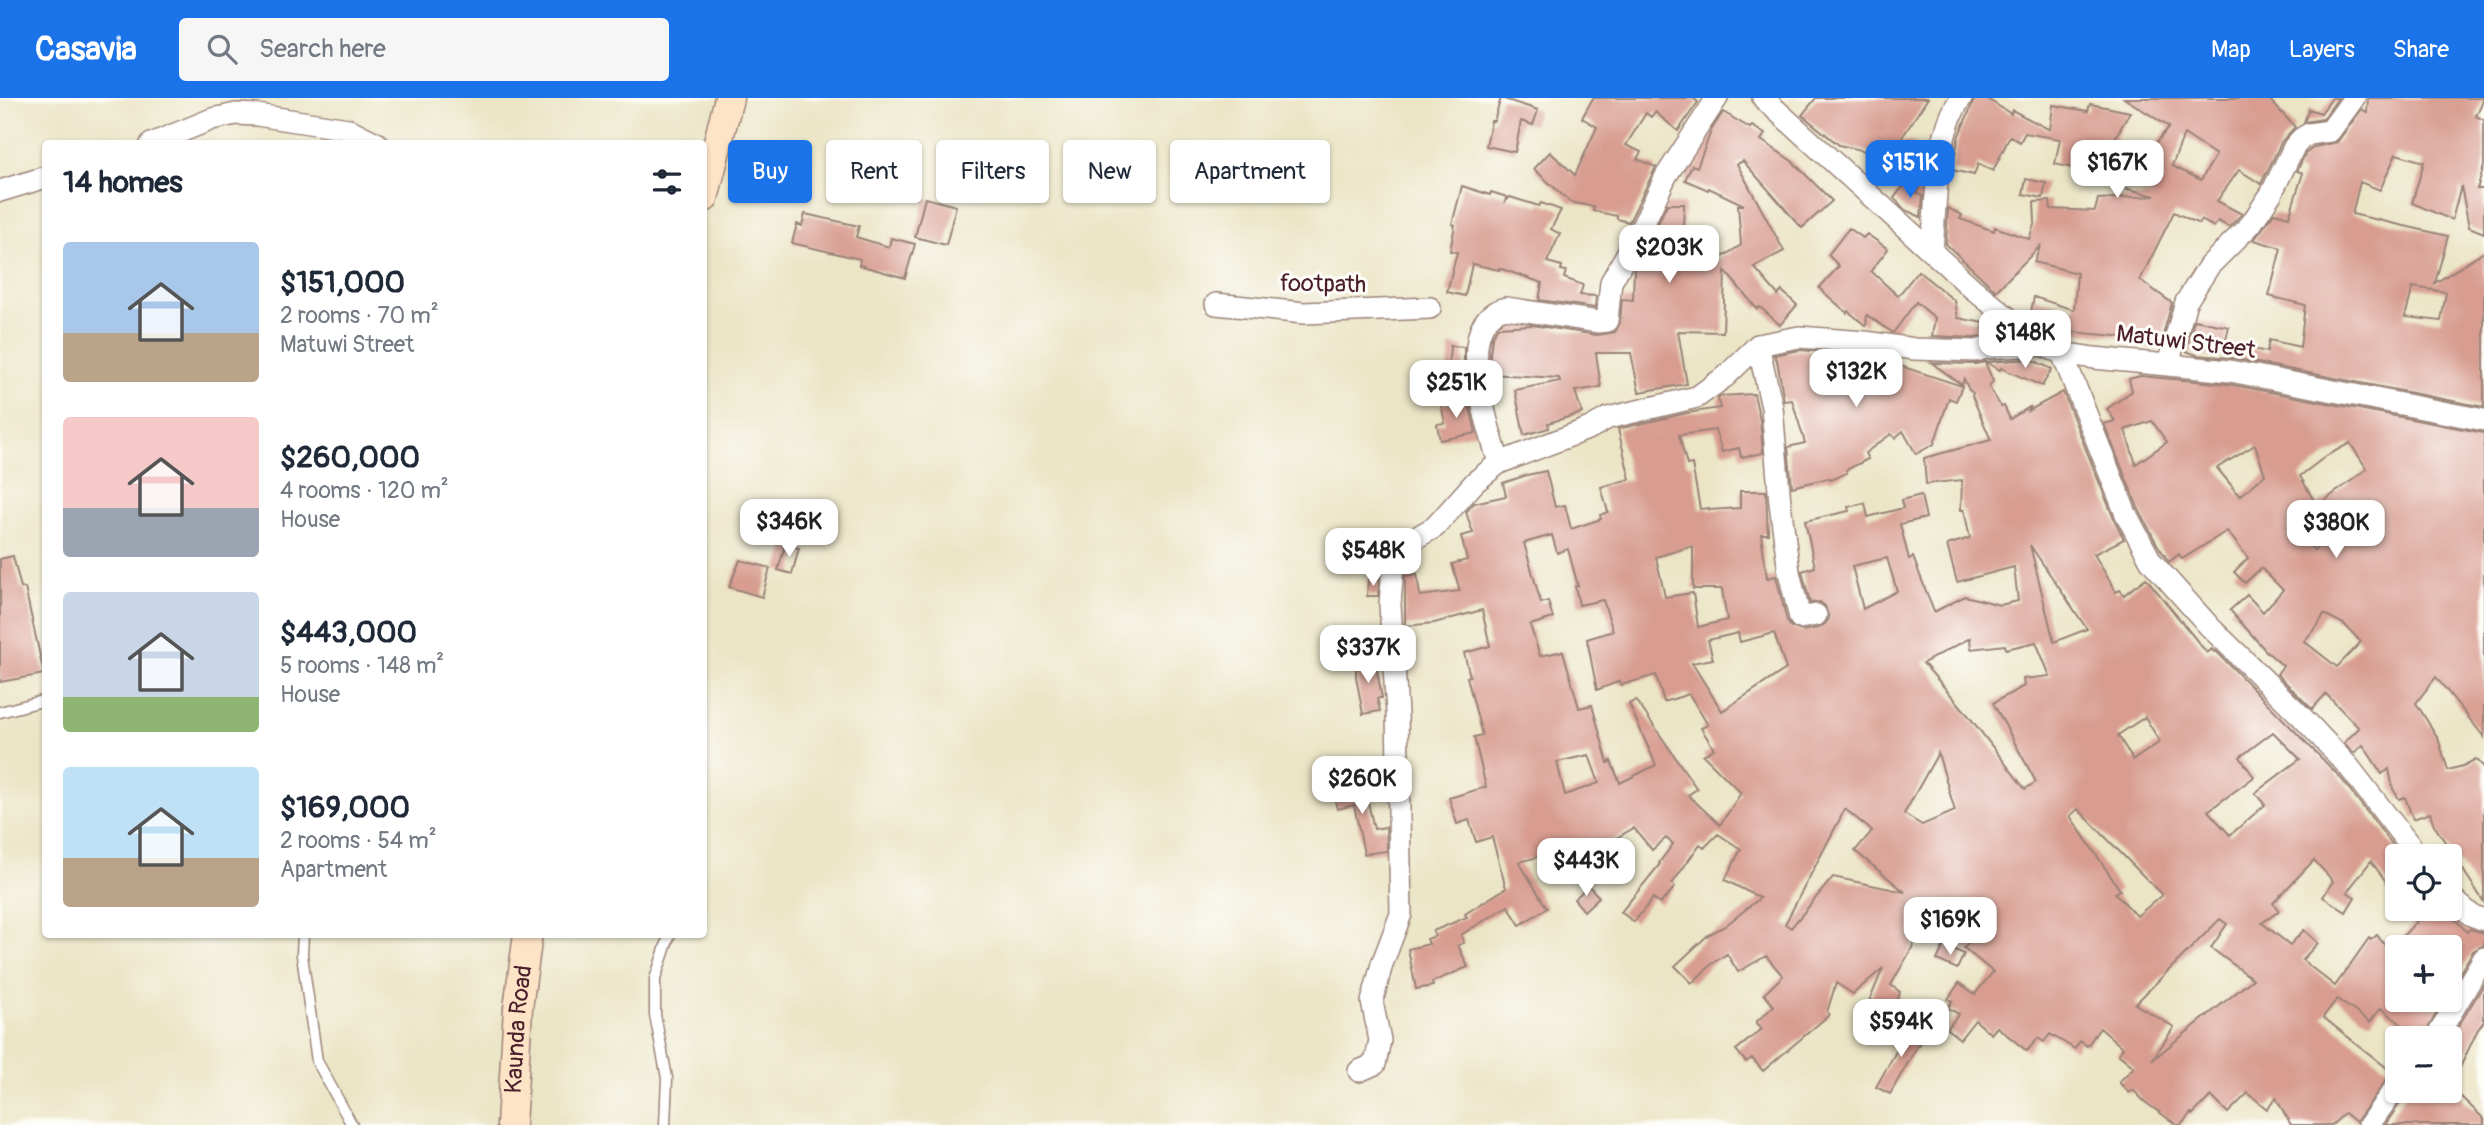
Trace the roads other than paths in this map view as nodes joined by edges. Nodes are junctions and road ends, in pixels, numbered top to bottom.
1 (729, 98) edge
2 (1717, 98) edge
3 (1763, 98) edge
4 (1961, 98) edge
5 (2354, 98) edge
6 (161, 140) edge
7 (370, 140) edge
8 (42, 178) edge
9 (707, 186) edge
10 (0, 191) edge
11 (1932, 250) junction
12 (1216, 304) dead end
13 (1430, 308) dead end
14 (1758, 345) junction
15 (2041, 345) junction
16 (2062, 353) junction
17 (2168, 363) junction
18 (2484, 420) edge
19 (1499, 463) junction
20 (1816, 615) dead end
21 (42, 701) edge
22 (0, 712) edge
23 (2409, 844) edge
24 (2462, 907) edge
25 (2484, 920) edge
26 (303, 938) edge
27 (528, 938) edge
28 (669, 938) edge
29 (2484, 958) edge
30 (2443, 1026) edge
31 (1359, 1071) dead end
32 (2385, 1102) edge
33 (352, 1125) edge
34 (511, 1125) edge
35 (665, 1125) edge
36 (2369, 1125) edge

1 - 9 main road
2 - 19 street
3 - 11 street, Matuwi Street
4 - 11 street
5 - 17 street
6 - 7 street
8 - 10 street
11 - 15 street, Matuwi Street
12 - 13 street, footpath
14 - 15 street
14 - 19 street
14 - 20 street
15 - 16 street, Matuwi Street
16 - 17 street, Matuwi Street
16 - 23 street
17 - 18 street, Matuwi Street
19 - 31 street
21 - 22 lane
24 - 25 street
26 - 33 lane
27 - 34 main road, Kaunda Road
28 - 35 lane
29 - 30 street
32 - 36 street

